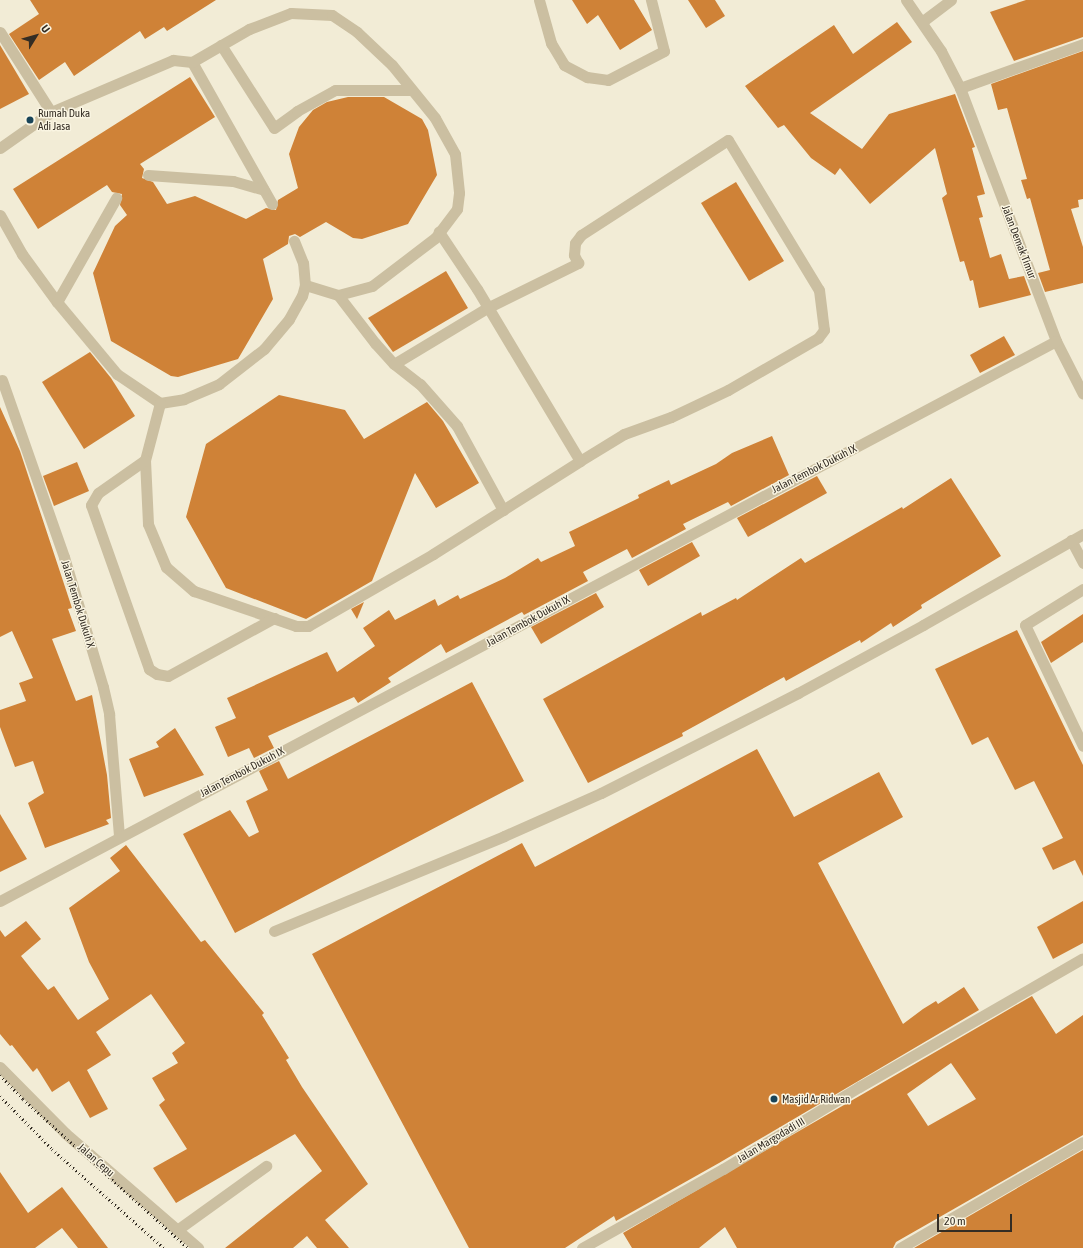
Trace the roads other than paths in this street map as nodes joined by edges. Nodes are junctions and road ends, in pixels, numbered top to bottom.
1 (539, 0) edge
2 (652, 0) edge
3 (906, 0) edge
4 (951, 0) edge
5 (922, 21) junction
6 (0, 32) edge
7 (1083, 44) edge
8 (221, 45) junction
9 (192, 62) junction
10 (960, 88) junction
11 (411, 90) junction
12 (51, 112) junction
13 (0, 148) edge
14 (148, 175) dead end
15 (264, 190) junction
16 (116, 198) dead end
17 (272, 204) dead end
18 (0, 215) edge
19 (439, 232) junction
20 (294, 241) dead end
21 (305, 285) junction
22 (338, 295) junction
23 (57, 302) junction
24 (487, 308) junction
25 (1056, 341) junction
26 (394, 364) junction
27 (2, 380) dead end
28 (1083, 394) edge
29 (160, 403) junction
30 (145, 460) junction
31 (580, 461) junction
32 (503, 510) junction
33 (1083, 534) edge
34 (1071, 540) junction
35 (1083, 563) edge
36 (1083, 589) edge
37 (274, 618) junction
38 (1083, 746) edge
39 (119, 836) junction
40 (0, 901) edge
41 (274, 931) dead end
42 (1083, 958) edge
43 (0, 1067) edge
44 (1083, 1142) edge
45 (266, 1166) dead end
46 (176, 1230) junction
47 (198, 1248) edge
48 (582, 1248) edge
49 (900, 1248) edge

1 - 2 street
3 - 5 street, Jalan Demak Timur
4 - 5 street
5 - 10 street, Jalan Demak Timur
6 - 12 street
7 - 10 street
8 - 9 street
8 - 11 street
8 - 11 street
9 - 12 street
9 - 15 street
10 - 25 street, Jalan Demak Timur
11 - 19 street
12 - 13 street
14 - 15 street
15 - 17 street
16 - 23 street
18 - 23 street
19 - 22 street
19 - 24 street
20 - 21 street
21 - 22 street
21 - 29 street
22 - 26 street
23 - 29 street
24 - 26 street
24 - 31 street
24 - 31 street
25 - 28 street, Jalan Demak Timur
25 - 39 street, Jalan Tembok Dukuh IX
26 - 32 street
27 - 39 street, Jalan Tembok Dukuh X
29 - 30 street
30 - 37 street
30 - 37 street
31 - 32 street
32 - 37 street
33 - 34 street
34 - 35 street
34 - 41 street
36 - 38 street
39 - 40 street, Jalan Tembok Dukuh IX
42 - 48 street, Jalan Margodadi III
43 - 46 street, Jalan Cepu
44 - 49 street
45 - 46 street
46 - 47 street, Jalan Cepu

